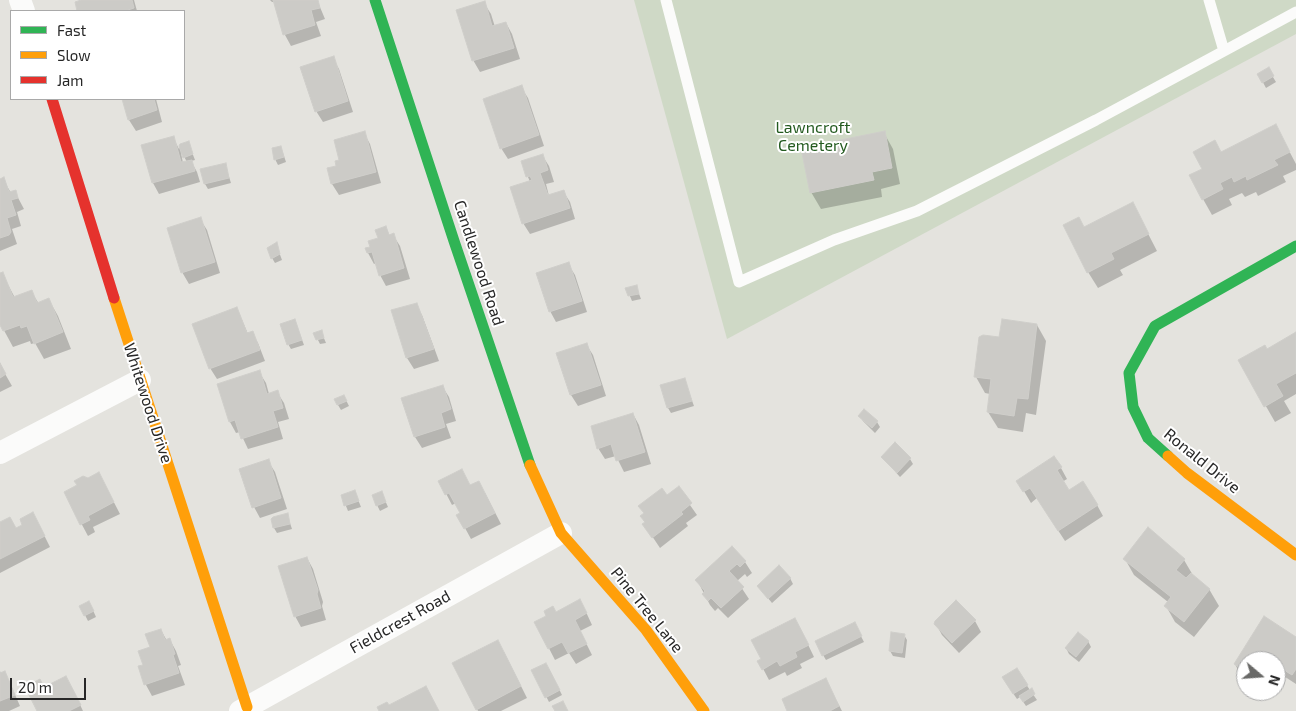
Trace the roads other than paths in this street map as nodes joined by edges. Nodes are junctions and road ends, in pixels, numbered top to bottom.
1 (376, 0) edge
2 (666, 0) edge
3 (1209, 0) edge
4 (1296, 12) edge
5 (1224, 51) junction
6 (52, 100) edge
7 (1296, 246) edge
8 (140, 380) junction
9 (0, 453) edge
10 (561, 534) junction
11 (1296, 555) edge
12 (243, 709) edge
13 (704, 711) edge

1 - 10 street, Candlewood Road
2 - 5 lane
3 - 5 lane
4 - 5 lane
6 - 8 street, Whitewood Drive
7 - 11 street, Ronald Drive
8 - 9 street
8 - 12 street, Whitewood Drive
10 - 12 street, Fieldcrest Road
10 - 13 street, Pine Tree Lane

